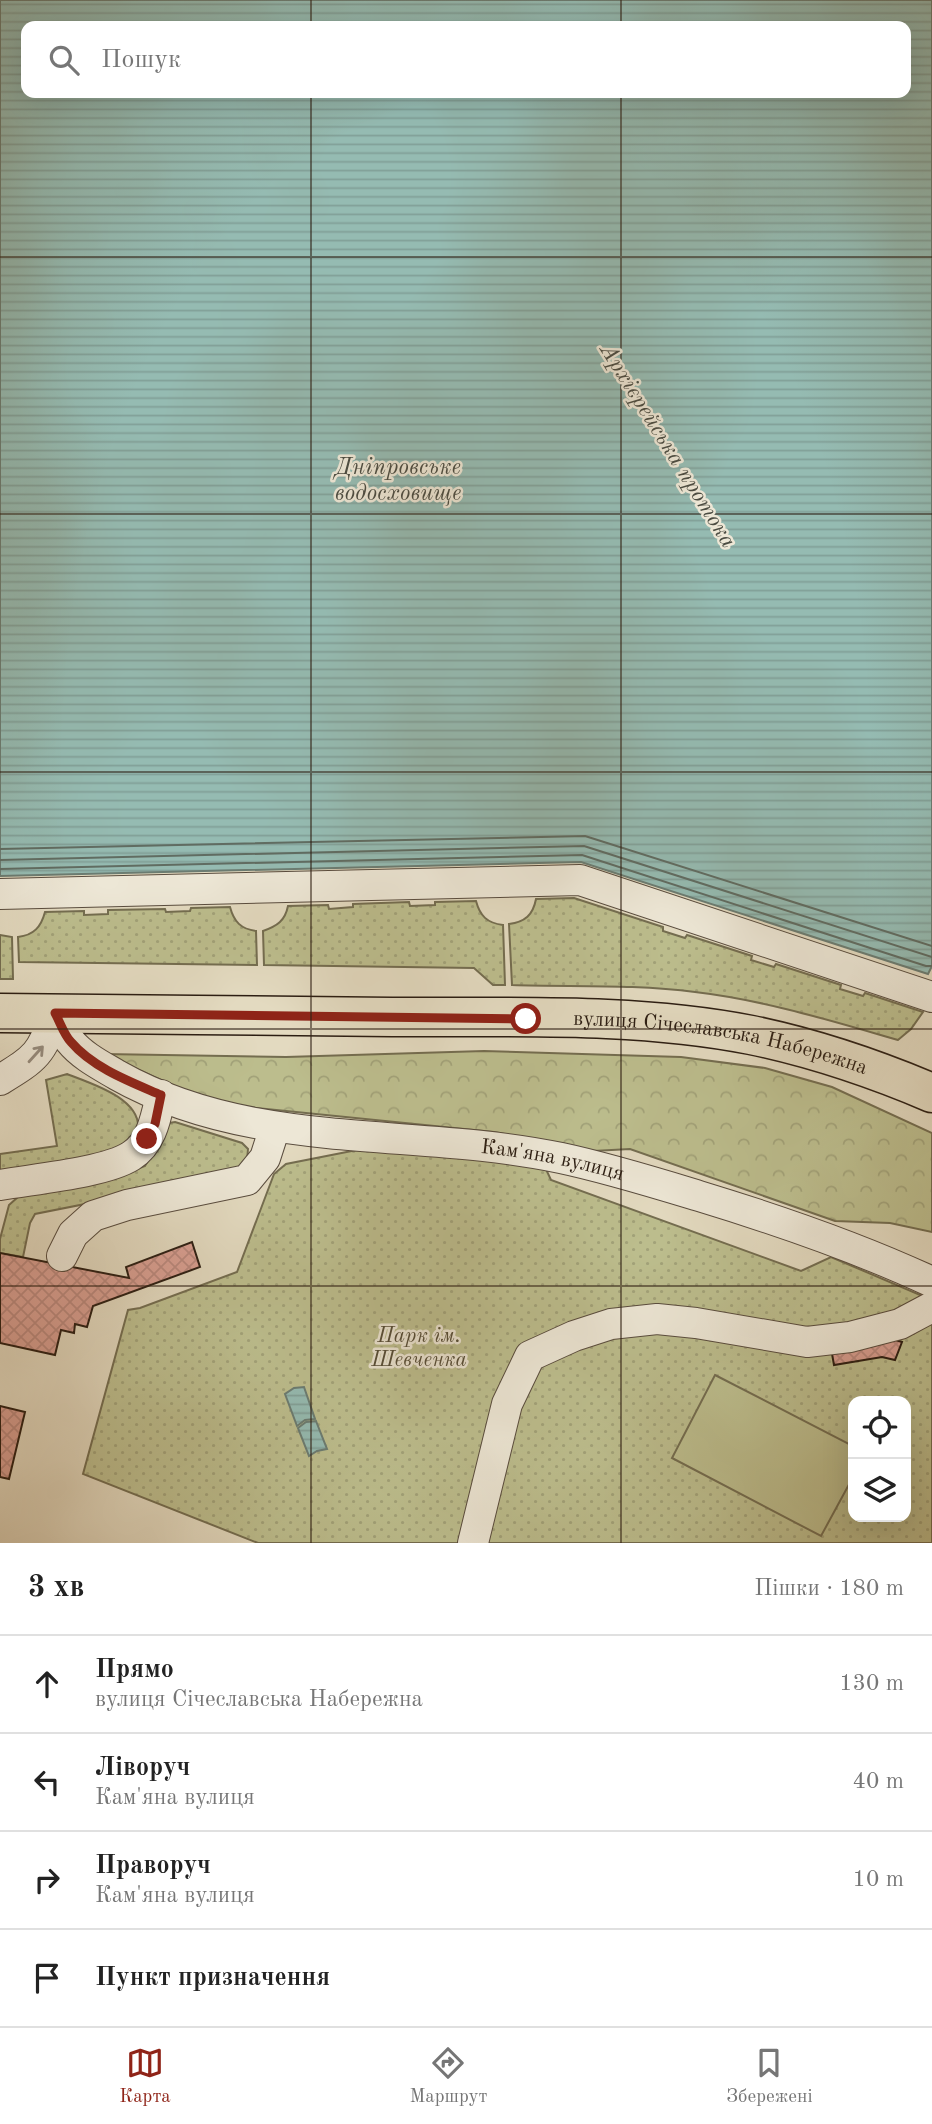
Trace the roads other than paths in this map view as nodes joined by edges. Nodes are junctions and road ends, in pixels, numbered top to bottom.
1 (0, 894) edge
2 (932, 997) edge
3 (0, 1013) edge
4 (55, 1013) junction
5 (0, 1080) edge
6 (932, 1093) edge
7 (161, 1095) junction
8 (275, 1127) junction
9 (0, 1185) edge
10 (62, 1256) dead end
11 (932, 1282) edge
12 (932, 1307) edge
13 (473, 1543) edge

1 - 2 street
3 - 4 main road, вулиця Січеславська Набережна
5 -> 4 street
4 - 6 main road, вулиця Січеславська Набережна
4 - 7 street, Кам'яна вулиця
7 - 8 street, Кам'яна вулиця
7 - 9 street
8 - 10 street
8 - 11 street, Кам'яна вулиця
12 - 13 street

